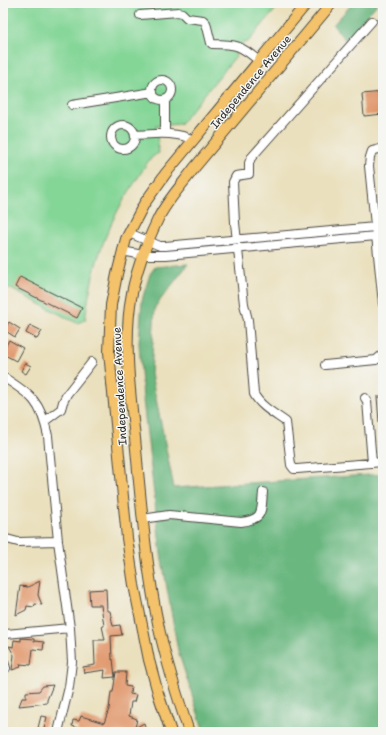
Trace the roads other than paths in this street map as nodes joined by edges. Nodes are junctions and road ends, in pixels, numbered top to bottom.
1 (307, 3) edge
2 (332, 3) edge
3 (140, 15) dead end
4 (372, 21) dead end
5 (259, 61) junction
6 (153, 92) junction
7 (165, 100) junction
8 (72, 105) dead end
9 (165, 133) junction
10 (135, 135) dead end
11 (194, 140) junction
12 (383, 148) edge
13 (383, 211) edge
14 (374, 212) junction
15 (375, 227) junction
16 (129, 233) junction
17 (376, 236) junction
18 (236, 240) junction
19 (149, 241) junction
20 (237, 249) junction
21 (122, 251) junction
22 (143, 255) junction
23 (381, 256) edge
24 (383, 304) edge
25 (383, 354) edge
26 (92, 362) dead end
27 (325, 365) dead end
28 (3, 378) edge
29 (365, 398) dead end
30 (45, 421) junction
31 (383, 462) edge
32 (372, 463) junction
33 (263, 492) dead end
34 (142, 518) junction
35 (3, 538) edge
36 (58, 541) junction
37 (70, 628) junction
38 (3, 636) edge
39 (3, 659) edge
40 (6, 668) dead end
41 (58, 732) edge
42 (171, 732) edge
43 (189, 732) edge

1 - 5 main road, Independence Avenue
2 - 19 main road, Independence Avenue
3 - 5 street
4 - 18 street
5 - 11 main road, Independence Avenue
6 - 7 street
6 - 7 street
6 - 8 street
7 - 9 street
9 - 10 street
9 - 11 street
11 - 16 main road, Independence Avenue
12 - 14 street
13 - 14 street
14 - 15 street
15 - 17 street
15 - 18 street
16 - 19 street
16 - 21 main road, Independence Avenue
17 - 20 street
17 - 23 street
18 - 19 street
18 - 20 street
19 - 22 main road, Independence Avenue
20 - 22 street
20 - 32 street
21 - 22 street
21 - 42 main road, Independence Avenue
22 - 34 main road, Independence Avenue
23 - 24 street
25 - 27 street
26 - 30 street
28 - 30 street
29 - 32 street
30 - 36 street
31 - 32 street
33 - 34 street
34 - 43 main road, Independence Avenue
35 - 36 street
36 - 37 street
37 - 38 street
37 - 41 street
39 - 40 street

